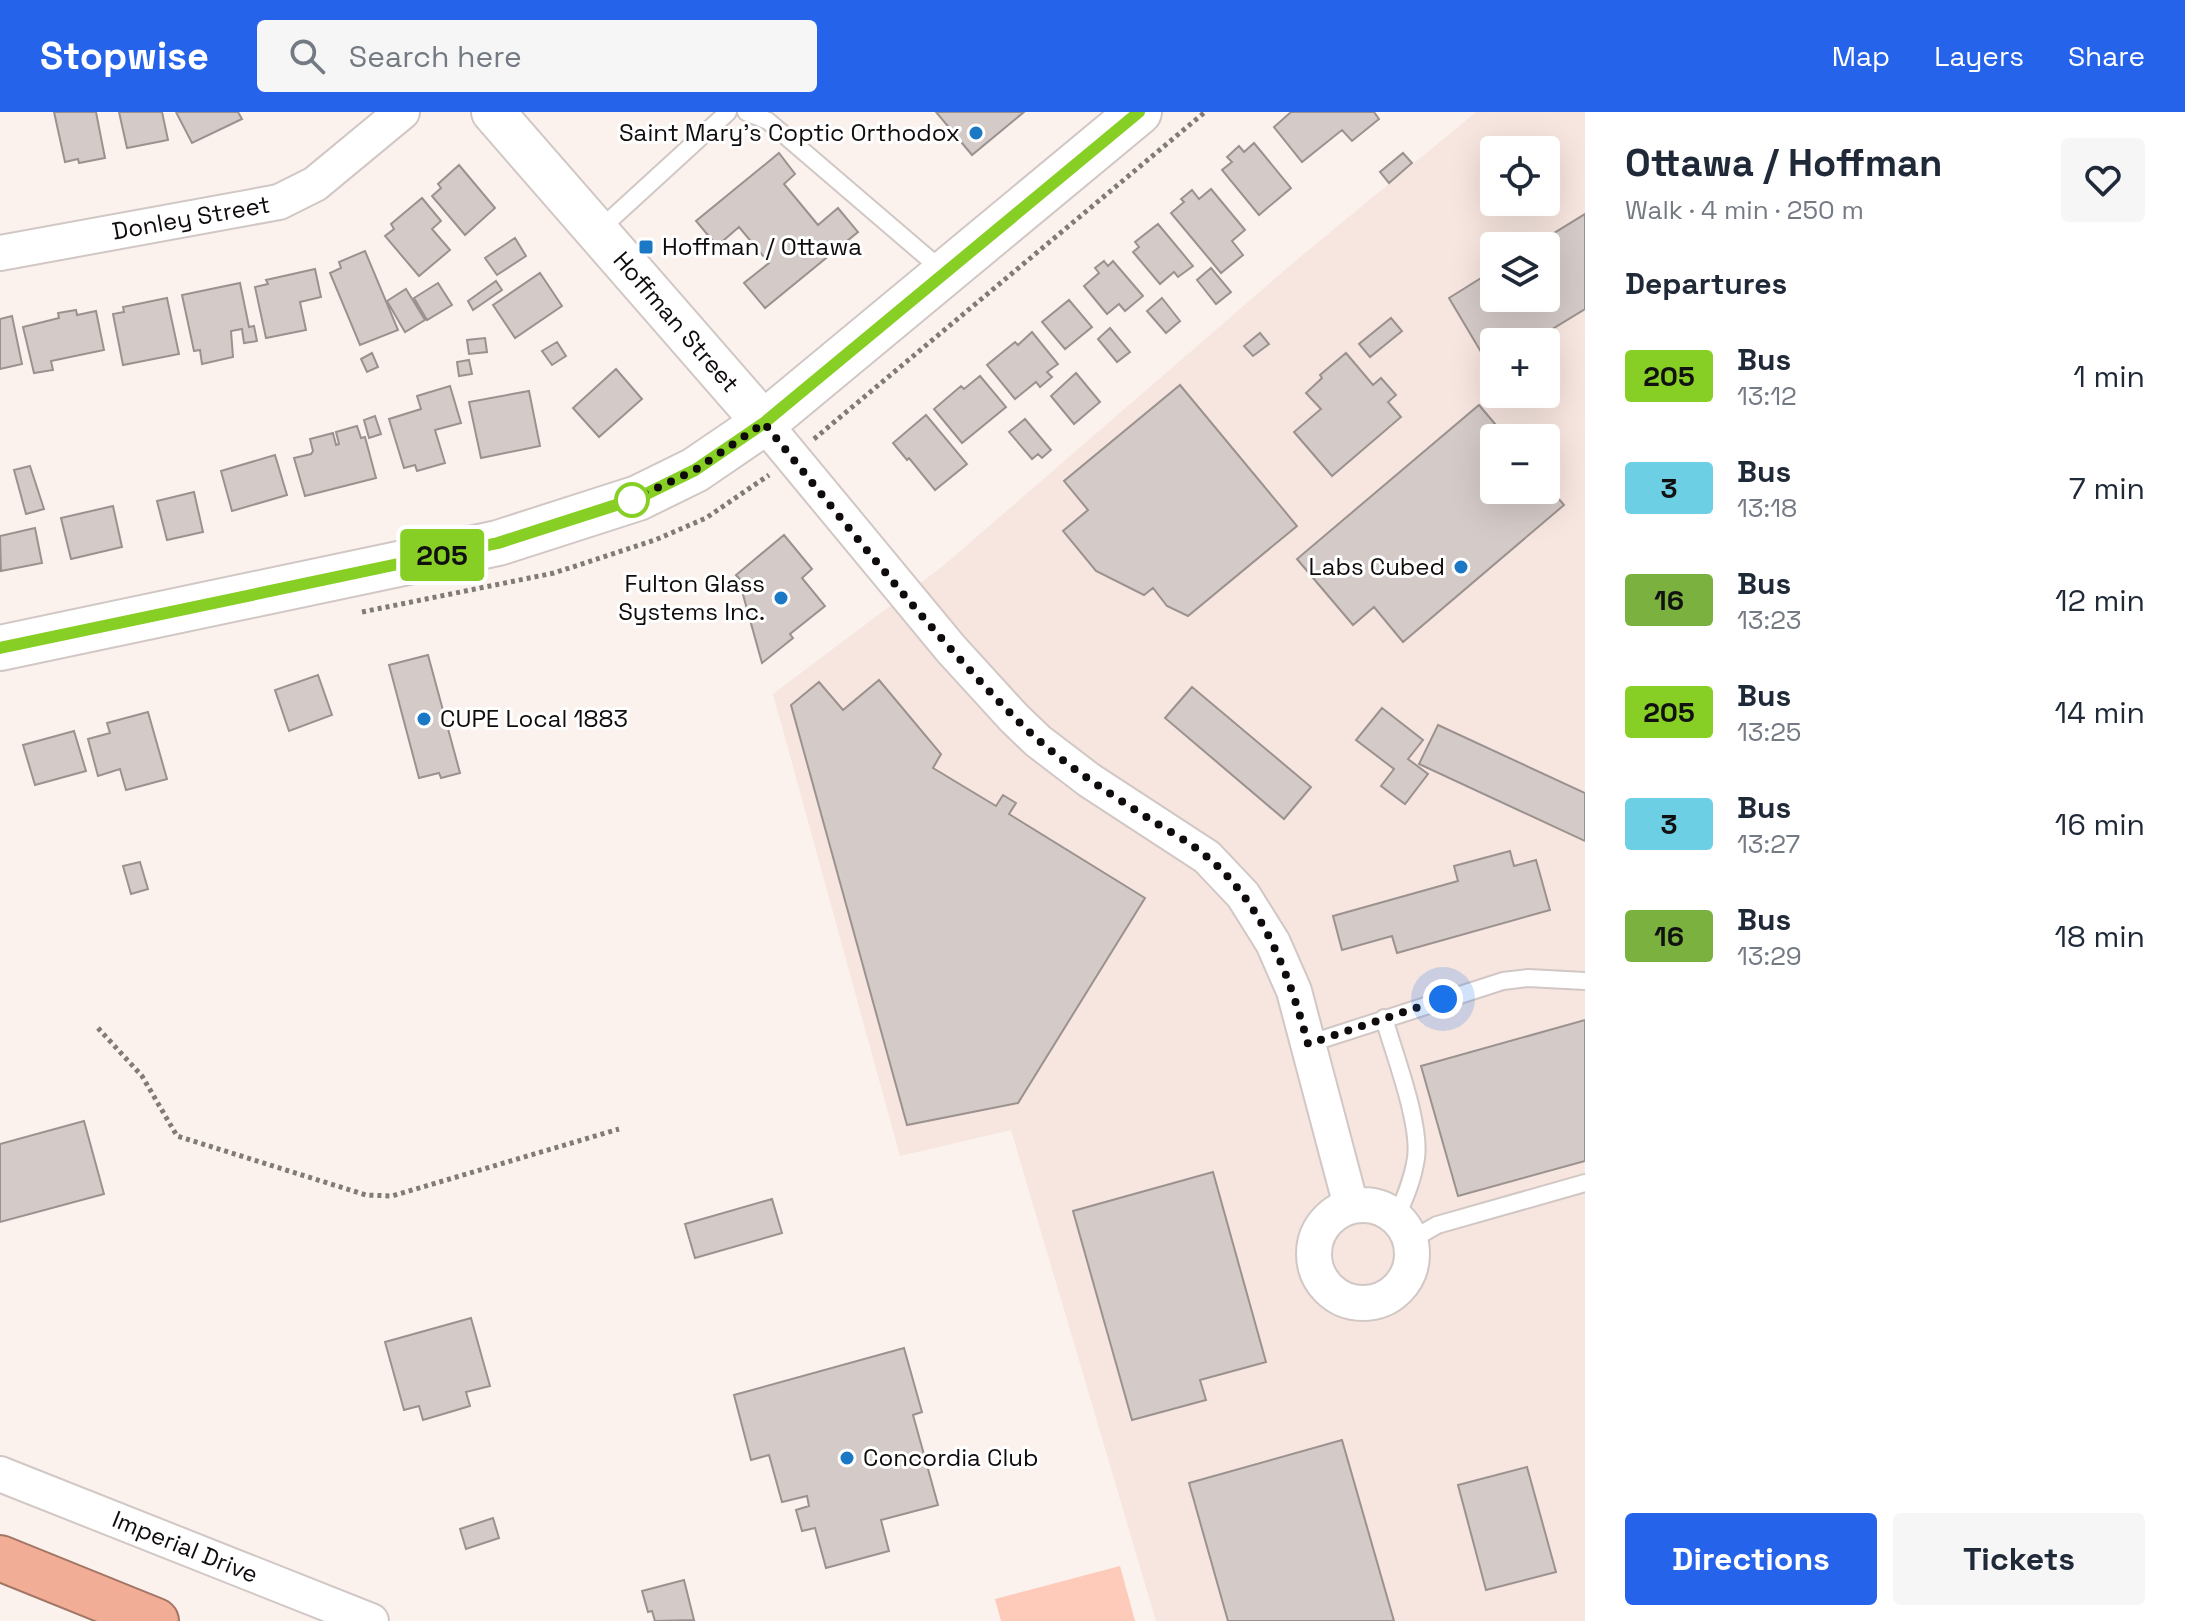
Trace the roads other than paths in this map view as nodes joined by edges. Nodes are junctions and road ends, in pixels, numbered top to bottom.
1 (402, 112) edge
2 (493, 112) edge
3 (728, 112) edge
4 (746, 112) edge
5 (1139, 112) edge
6 (597, 232) junction
7 (2, 243) edge
8 (946, 273) junction
9 (764, 423) junction
10 (0, 648) edge
11 (1585, 981) edge
12 (1384, 1018) junction
13 (1308, 1044) junction
14 (1585, 1183) edge
15 (1351, 1206) junction
16 (1404, 1229) junction
17 (0, 1474) edge
18 (0, 1558) edge
19 (156, 1621) edge
20 (371, 1621) edge

1 - 7 street, Donley Street
2 - 6 street, Hoffman Street
3 - 6 lane
4 - 8 lane
5 - 8 main road
6 - 9 street, Hoffman Street
8 - 9 main road
9 - 10 main road
9 - 13 street, Hoffman Street
11 - 12 lane
12 - 13 lane
12 - 16 lane
13 - 15 street, Hoffman Street
14 - 16 lane
15 - 16 street
15 - 16 street
17 - 20 street, Imperial Drive
18 - 19 highway

